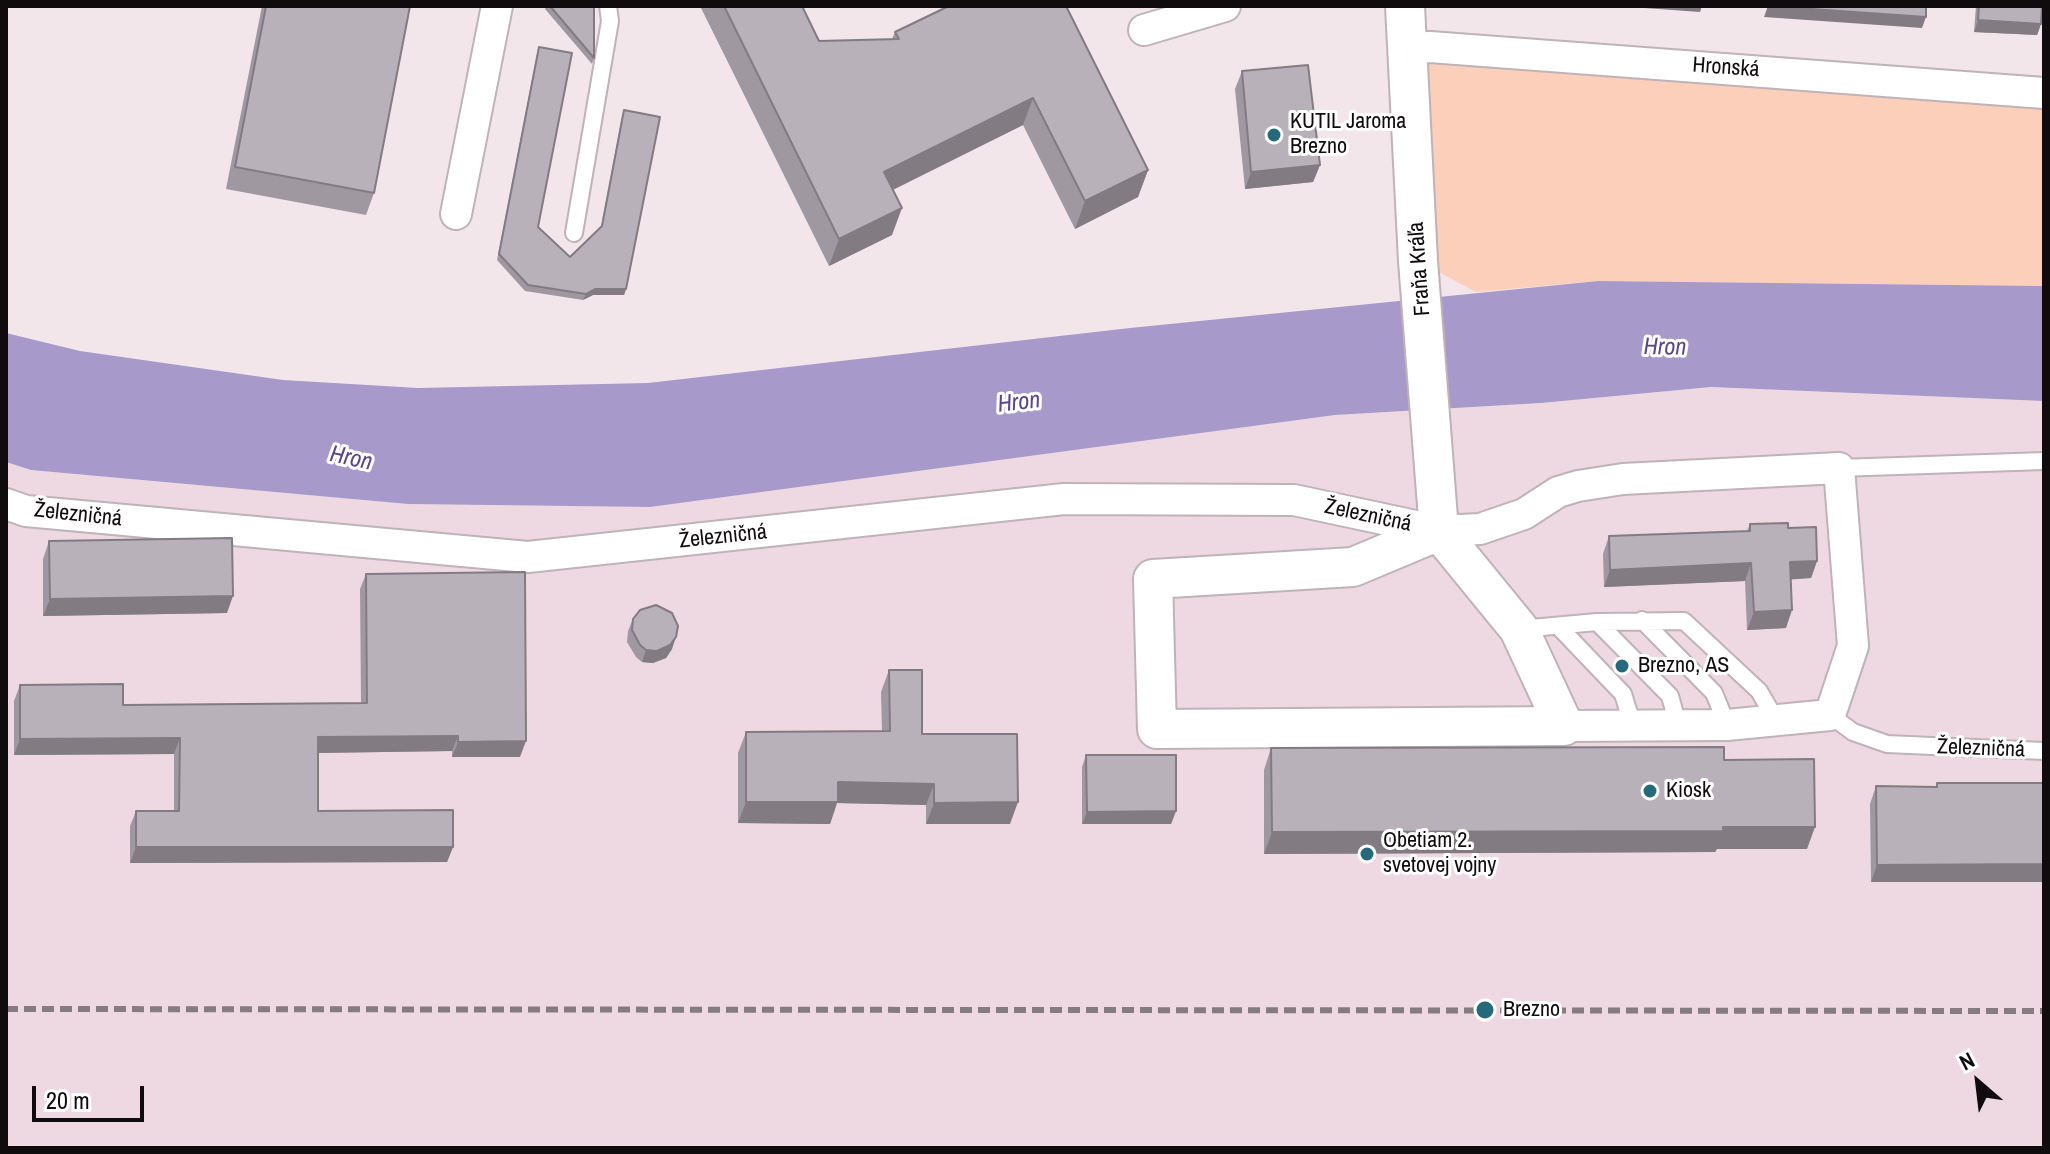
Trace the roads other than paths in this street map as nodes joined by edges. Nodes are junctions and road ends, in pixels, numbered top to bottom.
1 (497, 6) edge
2 (608, 6) edge
3 (1225, 6) edge
4 (1405, 6) edge
5 (1144, 30) dead end
6 (1408, 48) junction
7 (2044, 93) edge
8 (456, 214) dead end
9 (574, 233) dead end
10 (2044, 461) edge
11 (1839, 468) junction
12 (6, 504) edge
13 (1439, 531) junction
14 (1642, 620) junction
15 (1597, 622) junction
16 (1558, 626) junction
17 (1519, 629) junction
18 (1830, 715) junction
19 (1777, 722) junction
20 (1678, 725) junction
21 (1727, 725) junction
22 (1564, 726) junction
23 (1633, 726) junction
24 (2044, 751) edge

1 - 8 street
2 - 9 lane
3 - 5 street
4 - 6 street, Fraňa Kráľa
6 - 7 street, Hronská
6 - 13 street, Fraňa Kráľa
10 - 11 lane
11 - 13 street
11 - 18 street
12 - 13 street, Železničná
13 - 17 street, Železničná
13 - 22 street, Železničná
14 - 15 lane
14 - 19 lane
14 - 21 lane
15 - 16 lane
15 - 20 lane
16 - 17 lane
16 - 23 lane
17 - 22 street, Železničná
18 - 19 street, Železničná
18 - 24 lane, Železničná
19 - 21 street, Železničná
20 - 21 street, Železničná
20 - 23 street, Železničná
22 - 23 street, Železničná

